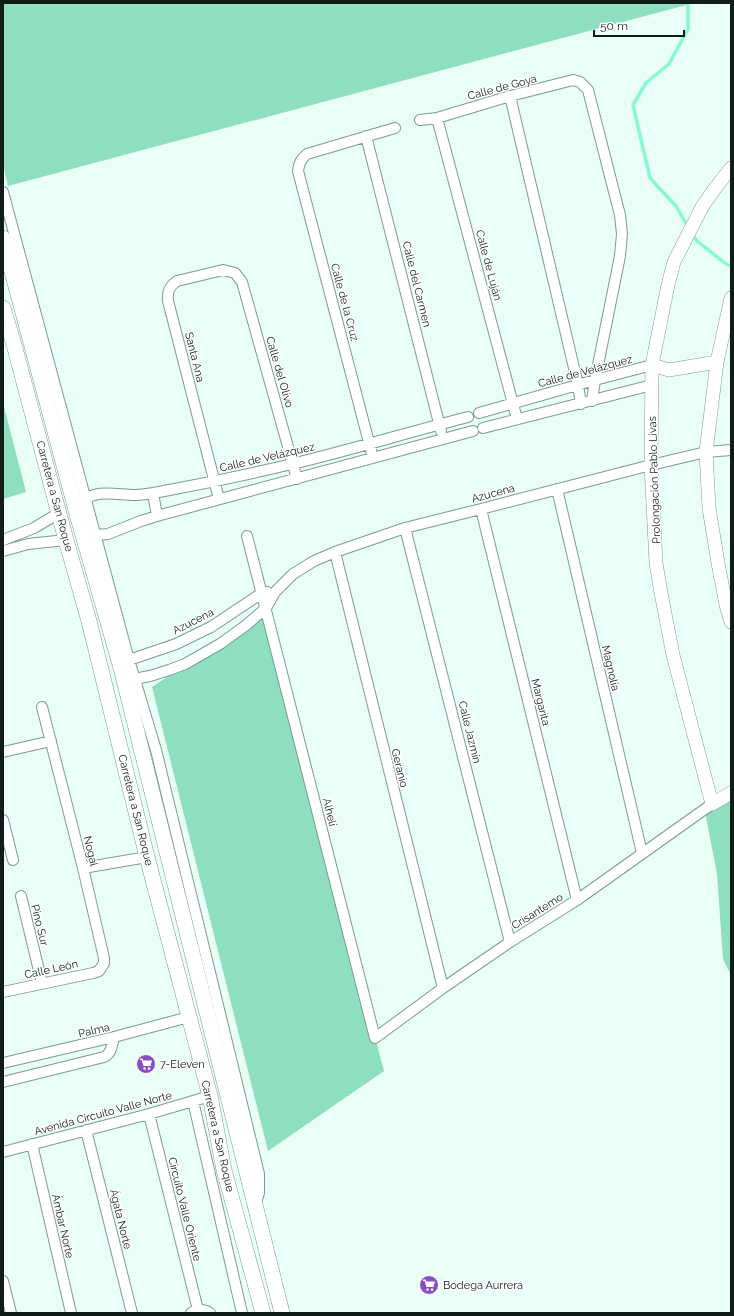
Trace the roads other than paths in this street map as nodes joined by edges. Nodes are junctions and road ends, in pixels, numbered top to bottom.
1 (510, 96) junction
2 (437, 118) junction
3 (420, 120) dead end
4 (395, 128) dead end
5 (366, 136) junction
6 (731, 168) edge
7 (3, 192) edge
8 (3, 238) edge
9 (235, 273) joint
10 (731, 298) edge
11 (3, 308) edge
12 (717, 362) junction
13 (652, 365) junction
14 (669, 370) junction
15 (595, 380) junction
16 (578, 385) junction
17 (652, 385) junction
18 (592, 401) junction
19 (513, 403) junction
20 (581, 404) junction
21 (479, 413) dead end
22 (468, 417) dead end
23 (517, 419) junction
24 (440, 424) junction
25 (443, 439) junction
26 (369, 443) junction
27 (731, 450) edge
28 (706, 452) junction
29 (373, 458) junction
30 (293, 464) junction
31 (651, 465) junction
32 (48, 470) junction
33 (297, 479) junction
34 (214, 482) junction
35 (557, 489) junction
36 (153, 493) junction
37 (86, 498) junction
38 (219, 499) junction
39 (481, 509) junction
40 (59, 513) junction
41 (157, 516) junction
42 (78, 523) junction
43 (406, 528) junction
44 (96, 535) junction
45 (247, 536) dead end
46 (66, 540) junction
47 (10, 541) edge
48 (3, 551) edge
49 (335, 552) junction
50 (78, 579) junction
51 (274, 592) junction
52 (262, 593) junction
53 (266, 608) junction
54 (89, 621) junction
55 (731, 622) edge
56 (125, 672) junction
57 (42, 706) dead end
58 (116, 731) junction
59 (52, 741) junction
60 (3, 752) edge
61 (731, 793) edge
62 (152, 795) junction
63 (712, 804) junction
64 (3, 820) edge
65 (642, 853) junction
66 (147, 857) junction
67 (13, 860) dead end
68 (83, 868) junction
69 (21, 896) dead end
70 (577, 900) junction
71 (180, 906) junction
72 (510, 942) junction
73 (102, 968) joint
74 (42, 984) junction
75 (443, 988) junction
76 (3, 992) edge
77 (189, 1017) junction
78 (114, 1037) junction
79 (375, 1038) joint
80 (3, 1063) edge
81 (3, 1082) edge
82 (210, 1096) junction
83 (193, 1101) junction
84 (149, 1114) junction
85 (86, 1130) junction
86 (217, 1132) junction
87 (32, 1144) junction
88 (3, 1152) edge
89 (255, 1206) junction
90 (3, 1281) edge
91 (195, 1312) edge
92 (11, 1313) edge
93 (71, 1313) edge
94 (132, 1313) edge
95 (210, 1313) edge
96 (242, 1313) edge
97 (263, 1313) edge
98 (282, 1313) edge

1 - 2 street, Calle de Goya
1 - 15 street, Calle de Goya
1 - 16 street
2 - 3 street, Calle de Goya
2 - 19 street, Calle de Luján
4 - 5 street
5 - 24 street, Calle del Carmen
5 - 26 street, Calle de la Cruz
6 - 13 street, Prolongación Pablo Livas
7 - 37 street
8 - 42 main road, Carretera a San Roque
9 - 30 street, Calle del Olivo
9 - 34 street, Santa Ana
10 - 12 street
11 - 32 main road, Carretera a San Roque
12 - 14 street
12 - 28 street
13 - 14 street
13 - 15 street, Calle de Velázquez
13 - 17 street, Prolongación Pablo Livas
14 - 17 street
15 - 16 street, Calle de Velázquez
15 - 18 street
16 - 19 street, Calle de Velázquez
16 - 20 street
17 - 18 street
17 - 31 street, Prolongación Pablo Livas
18 - 20 street
19 - 21 street, Calle de Velázquez
19 - 23 street, Calle de Luján
20 - 23 street
22 - 24 street, Calle de Velázquez
23 - 25 street
24 - 25 street, Calle del Carmen
24 - 26 street, Calle de Velázquez
25 - 29 street
26 - 29 street, Calle de la Cruz
26 - 30 street, Calle de Velázquez
27 - 28 street, Azucena
28 - 31 street, Azucena
28 - 55 street
29 - 33 street
30 - 33 street, Calle del Olivo
30 - 34 street, Calle de Velázquez
31 - 35 street, Azucena
31 - 63 street, Prolongación Pablo Livas
32 - 40 main road, Carretera a San Roque
32 - 42 main road
33 - 38 street
34 - 36 street, Calle de Velázquez
34 - 38 street, Santa Ana
35 - 39 street, Azucena
35 - 65 street, Magnolia
36 - 37 street, Calle de Velázquez
36 - 41 street
37 - 42 street
37 - 44 street
38 - 41 street
39 - 43 street, Azucena
39 - 70 street, Margarita
40 - 46 main road, Carretera a San Roque
40 - 47 street
41 - 44 street
42 - 44 street
42 - 50 main road
42 - 56 main road, Carretera a San Roque
43 - 49 street, Azucena
43 - 72 street, Calle Jazmín
44 - 56 street
45 - 52 street, Alhelí
46 - 47 street
46 - 50 main road, Carretera a San Roque
47 - 48 street
49 - 51 street, Azucena
49 - 75 street, Geranio
50 - 54 main road, Carretera a San Roque
51 - 52 street, Azucena
51 - 53 street, Azucena
52 - 53 street, Alhelí
52 - 56 street, Azucena
53 - 56 street
53 - 79 street, Alhelí
54 - 56 main road
54 - 58 main road, Carretera a San Roque
56 - 58 main road
56 - 62 main road, Carretera a San Roque
56 - 89 street
57 - 59 street, Nogal
58 - 66 main road, Carretera a San Roque
59 - 60 street
59 - 68 street, Nogal
61 - 63 street
62 - 66 main road
62 - 71 main road, Carretera a San Roque
63 - 65 street, Crisantemo
64 - 67 street
65 - 70 street, Crisantemo
66 - 68 street
66 - 71 main road
66 - 77 main road, Carretera a San Roque
68 - 73 street, Nogal
69 - 74 street, Pino Sur
70 - 72 street, Crisantemo
71 - 89 main road, Carretera a San Roque
72 - 75 street, Crisantemo
73 - 74 street, Calle León
74 - 76 street, Calle León
75 - 79 street, Crisantemo
77 - 78 street, Palma
77 - 82 main road, Carretera a San Roque
78 - 80 street, Palma
78 - 81 street
82 - 83 street, Avenida Circuito Valle Norte
82 - 86 main road, Carretera a San Roque
83 - 84 street, Avenida Circuito Valle Norte
83 - 96 street
84 - 85 street, Avenida Circuito Valle Norte
84 - 91 street, Circuito Valle Oriente
85 - 87 street, Avenida Circuito Valle Norte
85 - 94 street, Ágata Norte
86 - 89 main road
86 - 97 main road, Carretera a San Roque
87 - 88 street, Avenida Circuito Valle Norte
87 - 93 street, Ámbar Norte
89 - 98 main road
90 - 92 street
91 - 95 street

